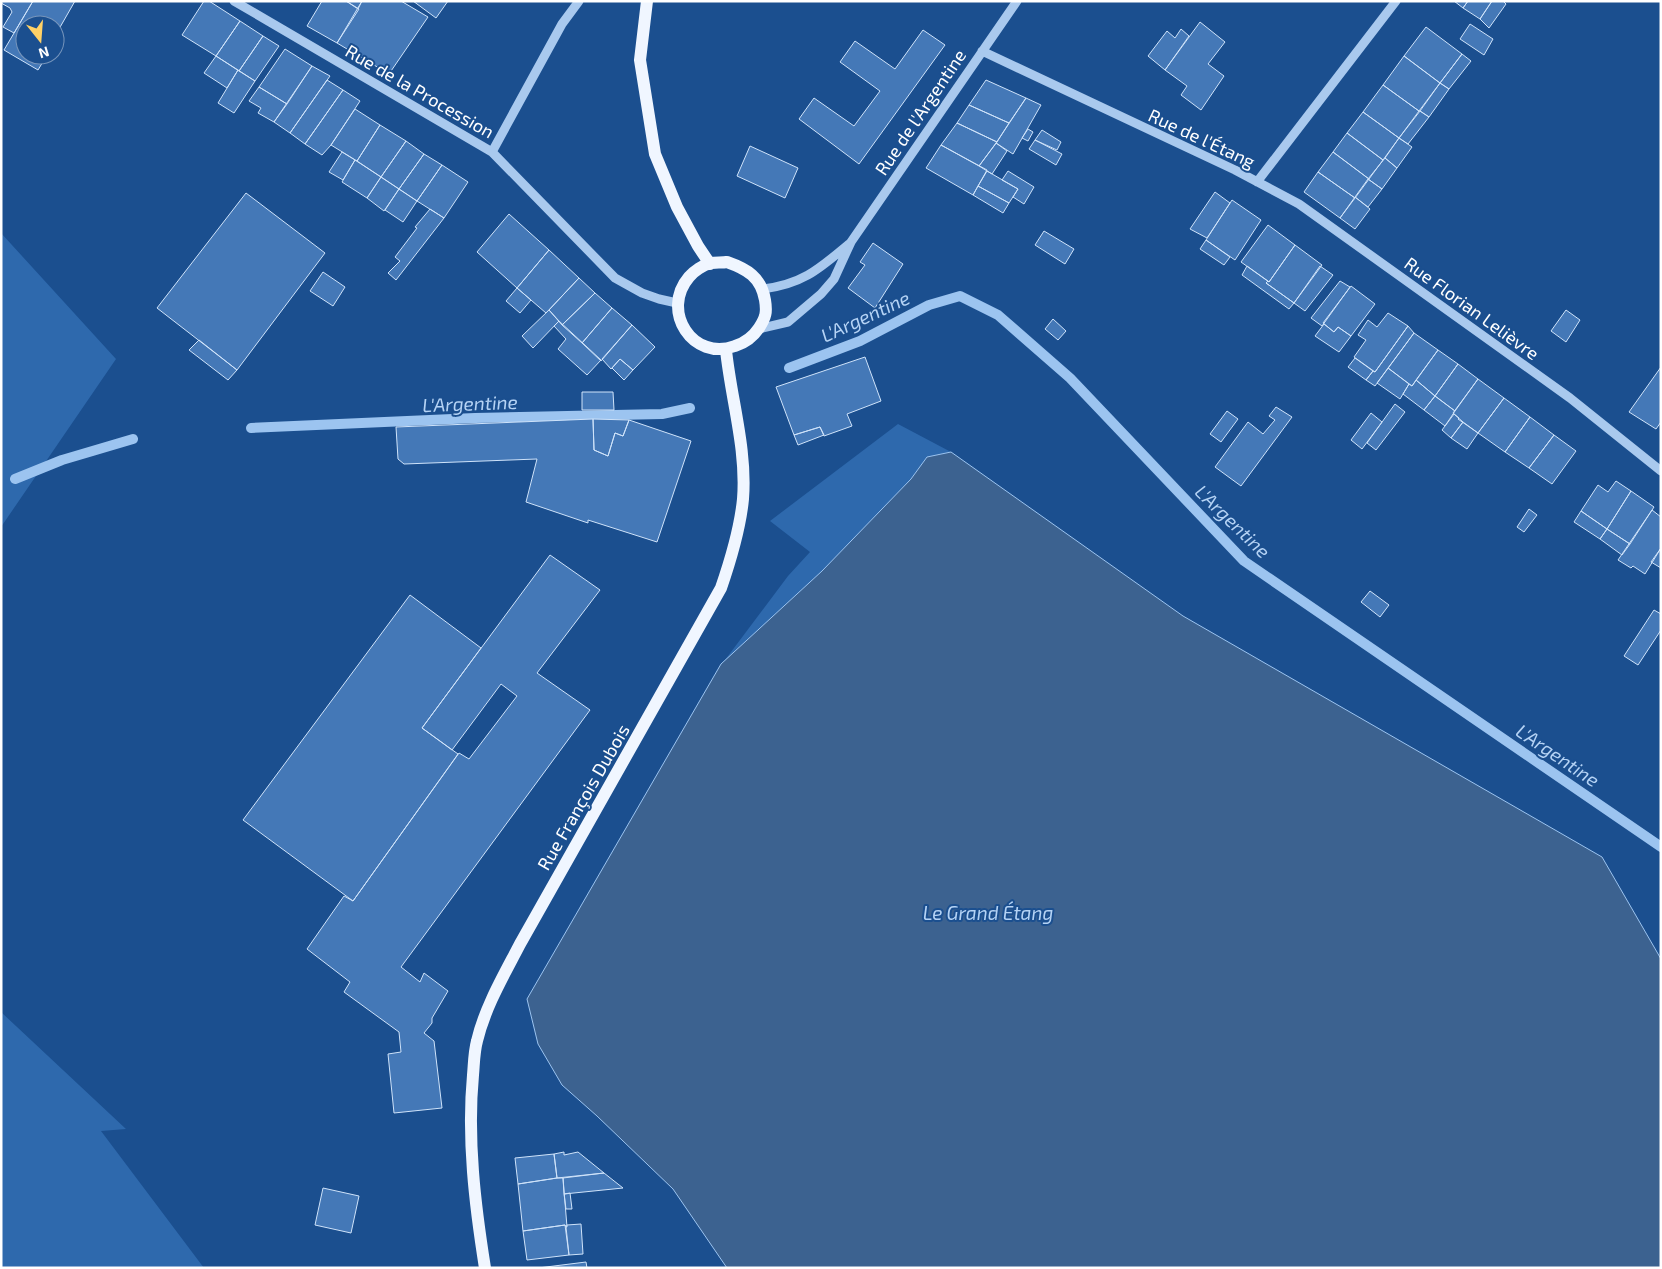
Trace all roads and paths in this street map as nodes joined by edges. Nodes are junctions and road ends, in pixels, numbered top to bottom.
1 (234, 1) edge
2 (579, 1) edge
3 (647, 1) edge
4 (1016, 1) edge
5 (1396, 1) edge
6 (982, 50) junction
7 (492, 152) junction
8 (1257, 182) junction
9 (851, 242) junction
10 (710, 264) junction
11 (763, 289) junction
12 (677, 303) junction
13 (758, 329) junction
14 (726, 350) junction
15 (1661, 471) edge
16 (485, 1268) edge

1 - 7 street, Rue de la Procession
2 - 7 street, Rue de la Procession
3 - 10 main road
4 - 6 street, Rue de l'Argentine
5 - 8 street, Rue de l'Étang
6 - 8 street, Rue de l'Étang
6 - 9 street, Rue de l'Argentine
7 - 12 street
8 - 15 street, Rue Florian Lelièvre
9 - 11 street, Rue de l'Argentine
9 - 13 street, Rue de l'Argentine
10 - 11 main road
10 - 12 main road
11 - 13 main road
12 - 14 main road
13 - 14 main road
14 - 16 main road, Rue François Dubois

